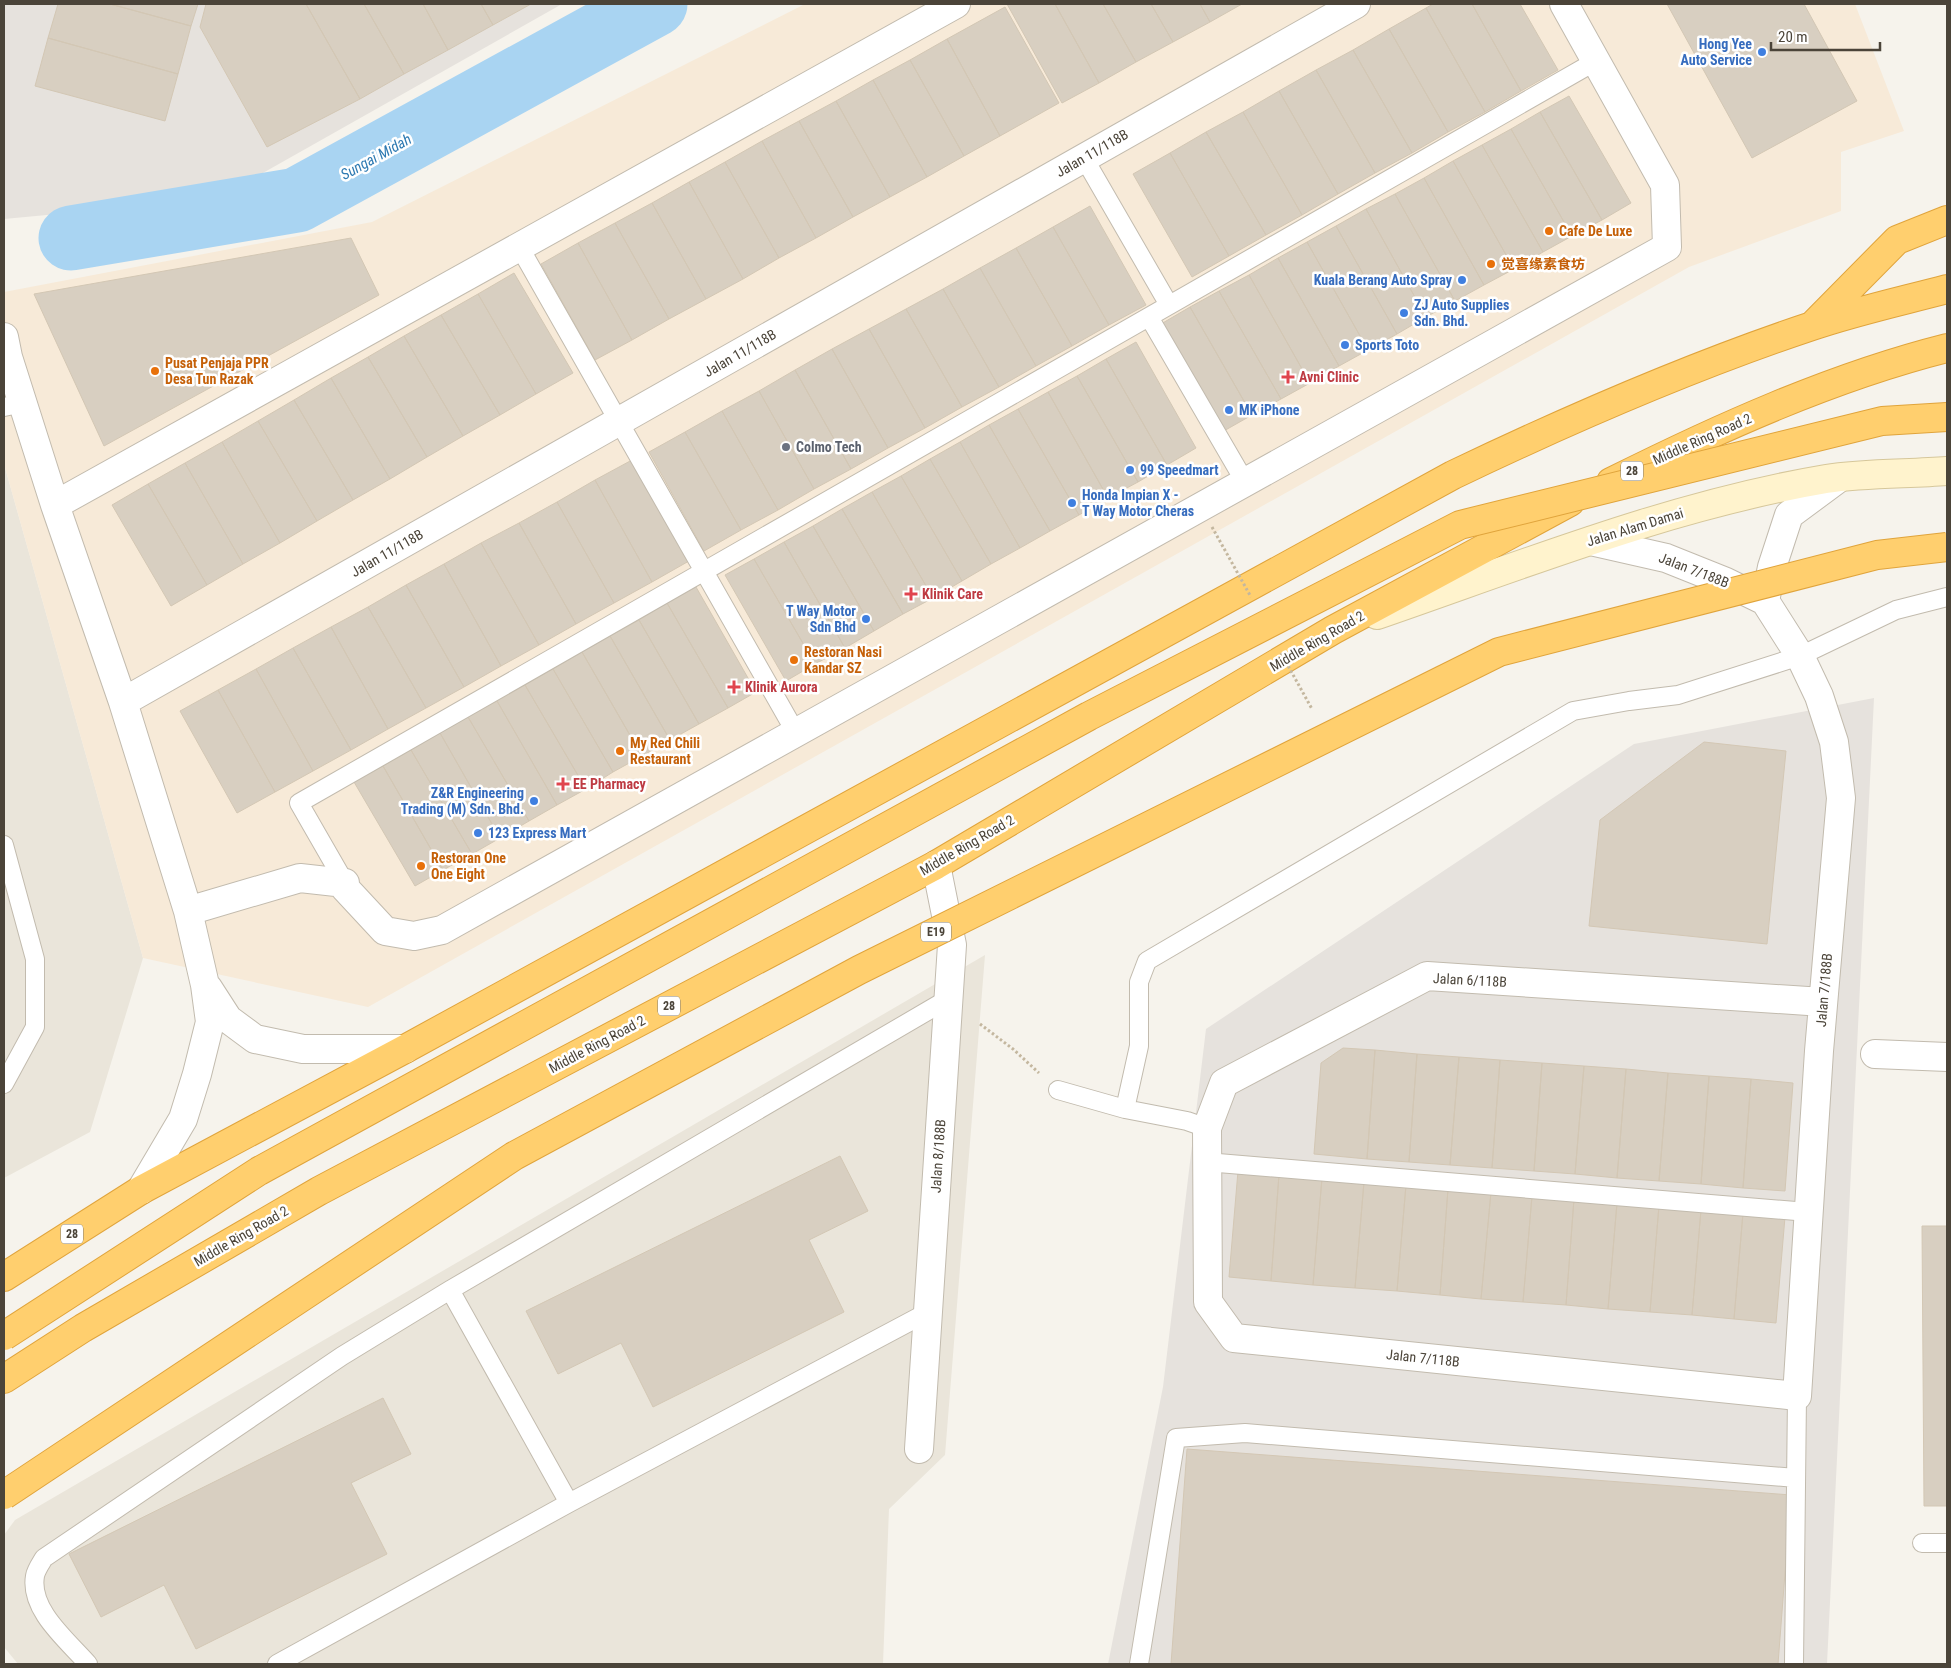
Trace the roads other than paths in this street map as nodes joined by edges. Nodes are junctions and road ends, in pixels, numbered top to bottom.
1 (956, 4) edge
2 (1356, 4) edge
3 (1564, 4) edge
4 (1596, 61) junction
5 (1084, 158) junction
6 (1947, 220) edge
7 (520, 248) junction
8 (1947, 289) edge
9 (1169, 305) junction
10 (1149, 317) junction
11 (1813, 325) junction
12 (1947, 348) edge
13 (5, 350) edge
14 (13, 405) edge
15 (1947, 417) edge
16 (620, 421) junction
17 (1947, 471) edge
18 (1839, 478) junction
19 (1245, 482) junction
20 (56, 505) junction
21 (1591, 541) junction
22 (1947, 547) edge
23 (704, 571) junction
24 (1947, 597) edge
25 (1765, 601) junction
26 (1333, 630) junction
27 (1800, 656) junction
28 (123, 702) junction
29 (796, 733) junction
30 (4, 845) edge
31 (936, 865) junction
32 (345, 883) junction
33 (188, 911) junction
34 (205, 985) junction
35 (948, 999) junction
36 (1823, 1002) junction
37 (405, 1049) junction
38 (1875, 1054) dead end
39 (1947, 1057) edge
40 (4, 1084) edge
41 (1058, 1090) road end
42 (1125, 1108) junction
43 (1207, 1128) junction
44 (1206, 1162) junction
45 (141, 1190) junction
46 (1808, 1212) junction
47 (4, 1277) edge
48 (450, 1290) junction
49 (928, 1312) junction
50 (4, 1336) edge
51 (4, 1379) edge
52 (1797, 1396) junction
53 (918, 1449) dead end
54 (1796, 1478) junction
55 (4, 1495) edge
56 (569, 1503) junction
57 (1922, 1543) dead end
58 (1947, 1543) edge
59 (88, 1664) edge
60 (276, 1664) edge
61 (1139, 1664) edge
62 (1794, 1664) edge

1 - 7 street
2 - 5 street, Jalan 11/118B
3 - 4 street
4 - 9 lane
4 - 19 street
5 - 9 lane
5 - 16 street, Jalan 11/118B
6 - 11 highway
7 - 16 lane
7 - 20 street
8 - 11 highway, 28
9 - 10 lane
10 - 19 lane
10 - 23 lane
11 - 37 highway, 28
12 - 26 highway, Middle Ring Road 2 / 28
13 - 14 street
14 - 20 street
15 - 50 highway, bridge
16 - 23 lane
16 - 28 street, Jalan 11/118B
17 - 18 main road, Jalan Alam Damai
18 - 21 main road, Jalan Alam Damai
18 - 25 street
19 - 29 street
20 - 28 street
21 - 25 street, Jalan 7/188B
21 - 26 main road, Jalan Alam Damai
22 - 55 highway, E19, bridge
23 - 29 lane
23 - 32 lane
24 - 27 lane
25 - 27 street, Jalan 7/188B
26 - 31 highway, Middle Ring Road 2 / 28
27 - 36 street, Jalan 7/188B
27 - 42 lane
28 - 33 street
29 - 32 street
30 - 40 lane
31 - 35 street, Jalan 8/188B
31 - 51 highway, Middle Ring Road 2 / 28
32 - 33 street
33 - 34 street
34 - 37 street
34 - 45 street
35 - 48 lane
35 - 49 street, Jalan 8/188B
36 - 43 street, Jalan 6/118B
36 - 46 street, Jalan 7/188B
37 - 45 highway, 28
38 - 39 street
41 - 42 lane
42 - 43 lane
43 - 44 street, Jalan 6/118B
44 - 46 lane
44 - 52 street, Jalan 7/118B
45 - 47 highway, 28
46 - 52 street, Jalan 7/188B
48 - 56 lane
48 - 59 lane
49 - 53 street, Jalan 8/188B
49 - 56 lane
52 - 54 lane
54 - 61 lane
54 - 62 lane
56 - 60 lane
57 - 58 lane

